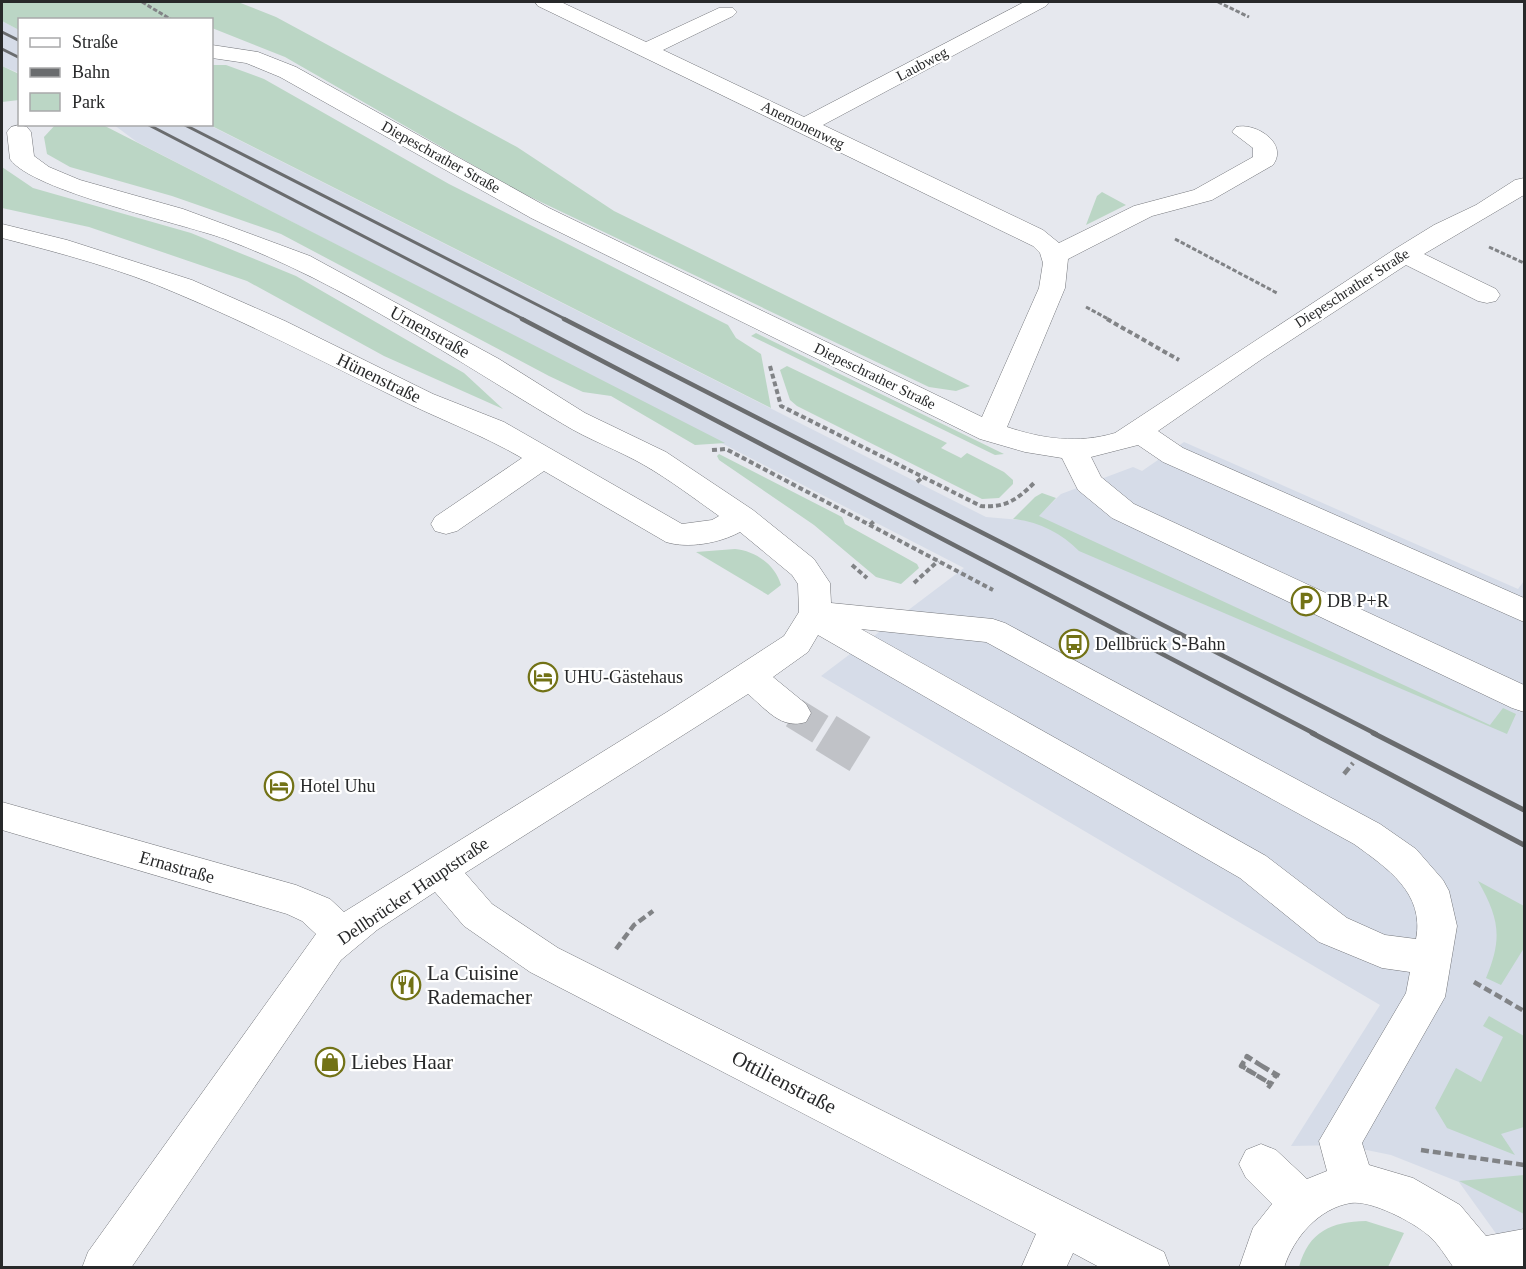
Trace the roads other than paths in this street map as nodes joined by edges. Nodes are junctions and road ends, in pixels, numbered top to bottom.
1 (546, 2) edge
2 (1039, 2) edge
3 (726, 12) dead end
4 (646, 50) junction
5 (213, 52) edge
6 (804, 126) junction
7 (16, 128) edge
8 (1244, 132) dead end
9 (1524, 185) edge
10 (2, 231) edge
11 (1404, 254) junction
12 (1055, 255) junction
13 (1487, 295) dead end
14 (1138, 431) junction
15 (990, 432) junction
16 (1065, 450) junction
17 (543, 458) junction
18 (742, 517) junction
19 (446, 524) dead end
20 (1524, 611) edge
21 (814, 615) junction
22 (749, 676) junction
23 (1524, 699) edge
24 (794, 713) tunnel mouth
25 (2, 816) edge
26 (440, 871) junction
27 (343, 934) junction
28 (1432, 958) junction
29 (1261, 1164) dead end
30 (1352, 1182) junction
31 (1301, 1202) junction
32 (1063, 1224) junction
33 (1524, 1251) edge
34 (1480, 1264) edge
35 (104, 1268) edge
36 (1043, 1268) edge
37 (1148, 1268) edge
38 (1261, 1268) edge

1 - 4 street, Anemonenweg
2 - 6 street, Laubweg
3 - 4 street
4 - 6 street, Anemonenweg
5 - 15 street, Diepeschrather Straße
6 - 12 street, Anemonenweg
7 - 18 street, Urnenstraße
8 - 12 street
9 - 11 street, Diepeschrather Straße
10 - 17 street, Hünenstraße
11 - 13 street
11 - 14 street, Diepeschrather Straße
12 - 15 street
14 - 16 street, Diepeschrather Straße
14 - 20 street
15 - 16 street, Diepeschrather Straße
16 - 23 street
17 - 18 street, Hünenstraße
17 - 19 street
18 - 21 street, Urnenstraße
21 - 22 street, Dellbrücker Hauptstraße
21 - 28 street
21 - 28 street
22 - 24 street
22 - 26 street, Dellbrücker Hauptstraße
25 - 27 street, Ernastraße
26 - 27 street, Dellbrücker Hauptstraße
26 - 32 street, Ottilienstraße
27 - 35 street, Dellbrücker Hauptstraße
28 - 30 street
29 - 31 street
30 - 31 street
30 - 34 street
31 - 38 street
32 - 36 street
32 - 37 street, Ottilienstraße
33 - 34 street

